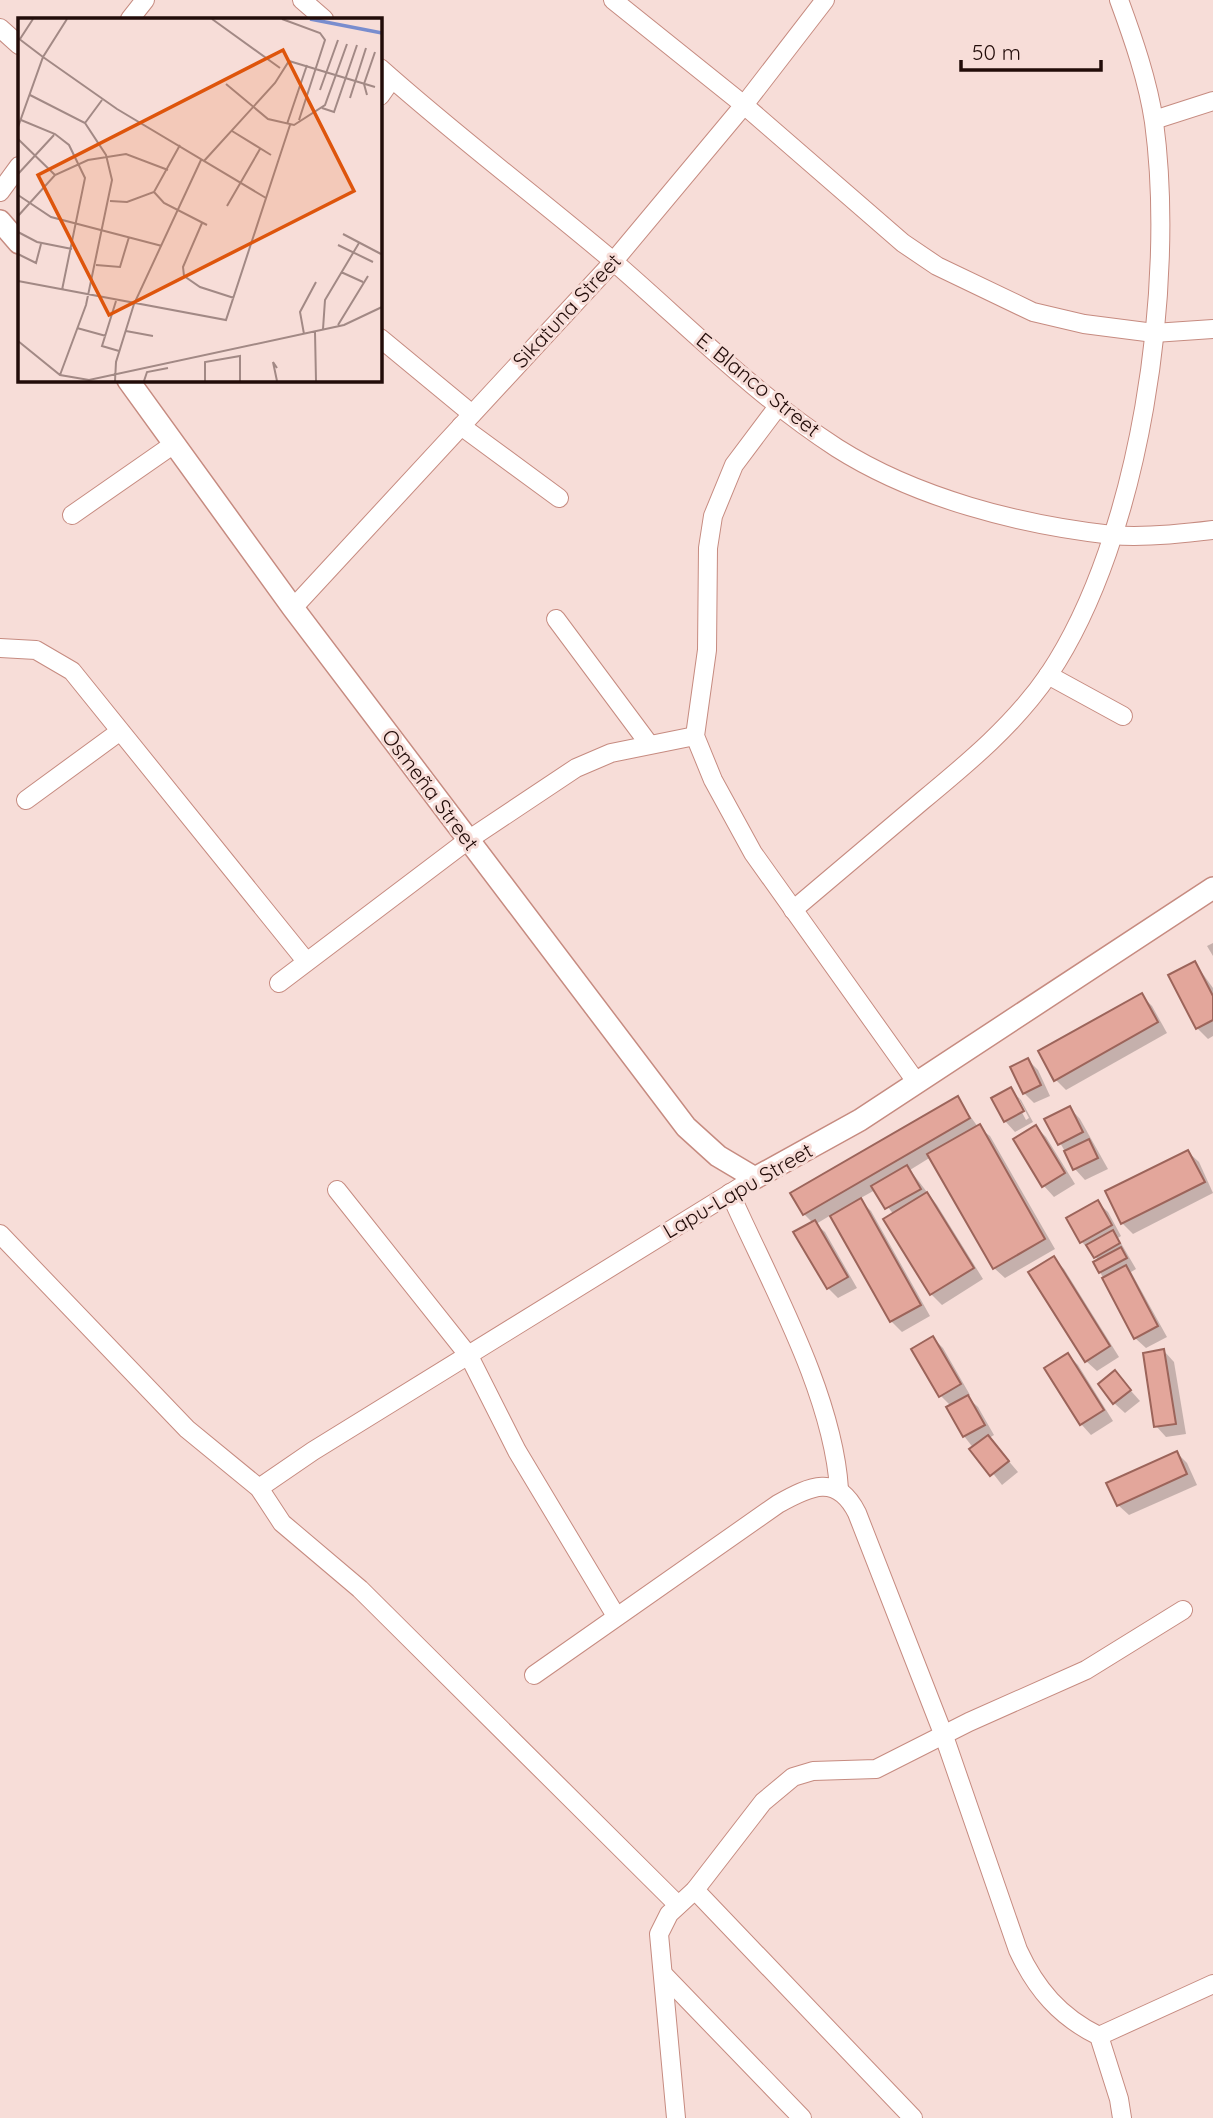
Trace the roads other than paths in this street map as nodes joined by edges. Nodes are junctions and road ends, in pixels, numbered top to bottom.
1 (145, 0) edge
2 (302, 0) edge
3 (613, 0) edge
4 (825, 0) edge
5 (1119, 0) edge
6 (131, 18) edge
7 (323, 18) edge
8 (0, 28) edge
9 (18, 44) edge
10 (386, 74) edge
11 (1213, 101) edge
12 (744, 105) junction
13 (1154, 120) junction
14 (18, 167) edge
15 (0, 192) edge
16 (0, 221) edge
17 (18, 242) edge
18 (613, 262) junction
19 (1213, 328) edge
20 (1154, 333) junction
21 (382, 340) edge
22 (129, 382) edge
23 (779, 405) junction
24 (466, 420) junction
25 (174, 444) junction
26 (559, 498) dead end
27 (72, 516) dead end
28 (1213, 530) edge
29 (1115, 535) junction
30 (293, 608) junction
31 (556, 619) dead end
32 (0, 648) edge
33 (1048, 675) junction
34 (1123, 716) dead end
35 (119, 732) junction
36 (695, 736) junction
37 (649, 744) junction
38 (26, 800) dead end
39 (468, 840) junction
40 (1213, 888) edge
41 (793, 910) junction
42 (306, 961) junction
43 (279, 983) dead end
44 (918, 1083) junction
45 (755, 1178) junction
46 (337, 1191) dead end
47 (730, 1193) junction
48 (0, 1234) edge
49 (469, 1356) junction
50 (259, 1488) junction
51 (839, 1489) junction
52 (1183, 1610) dead end
53 (617, 1616) junction
54 (534, 1675) dead end
55 (944, 1736) junction
56 (695, 1890) junction
57 (678, 1905) junction
58 (663, 1974) junction
59 (1213, 1984) edge
60 (1099, 2036) junction
61 (676, 2118) edge
62 (802, 2118) edge
63 (913, 2118) edge
64 (1122, 2118) edge

1 - 6 street
2 - 7 street
3 - 12 street
4 - 12 street, Sikatuna Street
5 - 13 street
8 - 9 street
10 - 18 street, E. Blanco Street
11 - 13 street
12 - 18 street, Sikatuna Street
12 - 20 street
13 - 20 street
14 - 15 street
16 - 17 street
18 - 23 street, E. Blanco Street
18 - 24 street, Sikatuna Street
19 - 20 street
20 - 29 street
21 - 24 street
22 - 25 street, Osmeña Street
23 - 29 street, E. Blanco Street
23 - 36 street
24 - 26 street
24 - 30 street, Sikatuna Street
25 - 27 street
25 - 30 street, Osmeña Street
28 - 29 street, E. Blanco Street
29 - 33 street
30 - 39 street, Osmeña Street
31 - 37 street
32 - 35 street
33 - 34 street
33 - 41 street
35 - 38 street
35 - 42 street
36 - 37 street
36 - 41 street
37 - 39 street
39 - 42 street
39 - 45 street, Osmeña Street
40 - 44 street, Lapu-Lapu Street
41 - 44 street
42 - 43 street
44 - 45 street, Lapu-Lapu Street
45 - 47 street, Lapu-Lapu Street
46 - 49 street
47 - 49 street, Lapu-Lapu Street
47 - 51 street
48 - 50 street
49 - 50 street, Lapu-Lapu Street
49 - 53 street
50 - 57 street
51 - 53 street
51 - 55 street
52 - 55 street
53 - 54 street
55 - 56 street
55 - 60 street
56 - 57 street
56 - 63 street
57 - 58 street
58 - 61 street
58 - 62 street
59 - 60 street
60 - 64 street

